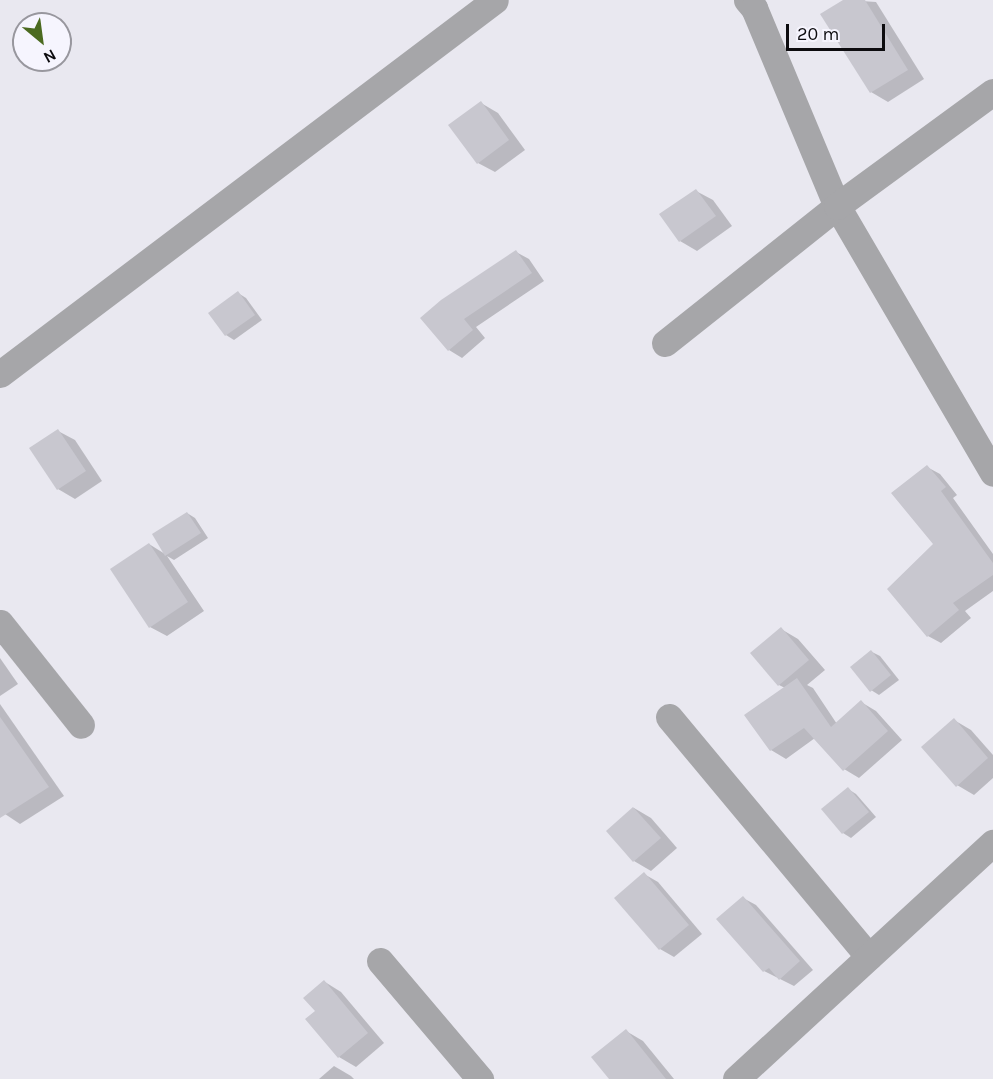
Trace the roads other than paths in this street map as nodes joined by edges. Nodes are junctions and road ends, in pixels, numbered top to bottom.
1 (495, 0) edge
2 (747, 0) edge
3 (993, 92) edge
4 (837, 206) junction
5 (664, 343) dead end
6 (0, 374) edge
7 (993, 473) edge
8 (0, 623) edge
9 (669, 717) dead end
10 (81, 725) dead end
11 (993, 843) edge
12 (869, 957) junction
13 (380, 961) dead end
14 (480, 1079) edge
15 (736, 1079) edge

1 - 6 street
2 - 4 street
3 - 4 street
4 - 5 street
4 - 7 street
8 - 10 street
9 - 12 street
11 - 12 street
12 - 15 street
13 - 14 street

